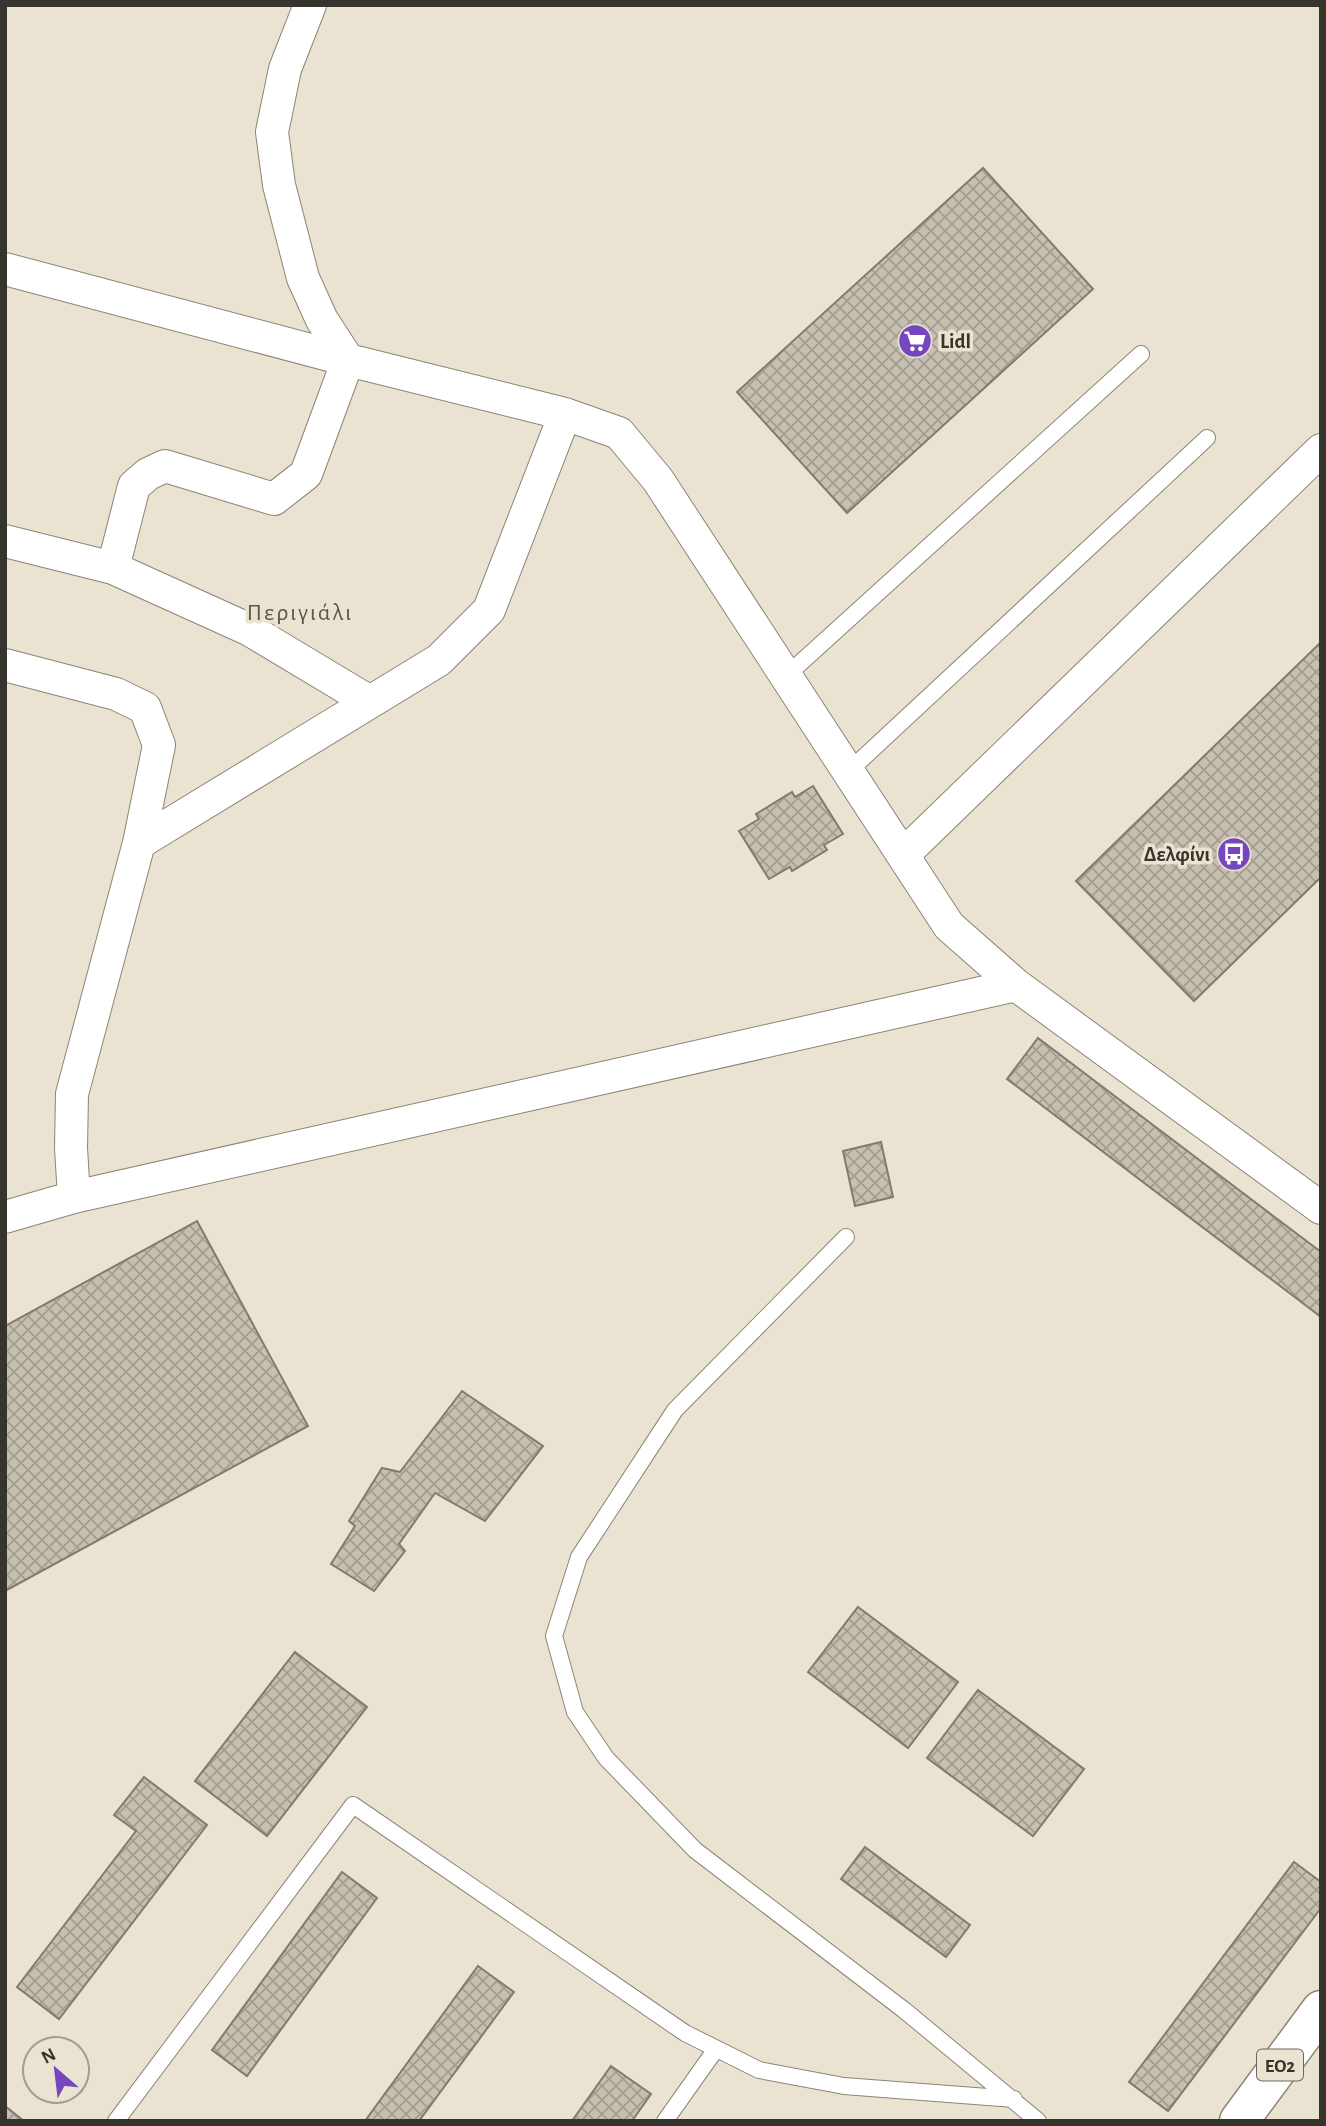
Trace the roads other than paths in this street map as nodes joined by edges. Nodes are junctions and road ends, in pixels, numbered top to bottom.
1 (310, 5) edge
2 (5, 269) edge
3 (1141, 354) dead end
4 (348, 360) junction
5 (565, 414) junction
6 (1207, 438) dead end
7 (1321, 450) edge
8 (5, 541) edge
9 (113, 568) junction
10 (5, 665) edge
11 (786, 676) junction
12 (370, 702) junction
13 (849, 771) junction
14 (139, 843) junction
15 (903, 855) junction
16 (1016, 985) junction
17 (74, 1197) junction
18 (1321, 1208) edge
19 (5, 1217) edge
20 (846, 1237) dead end
21 (1321, 2010) edge
22 (716, 2049) junction
23 (1014, 2099) junction
24 (116, 2121) edge
25 (665, 2121) edge
26 (1038, 2121) edge
27 (1239, 2121) edge

1 - 4 street
2 - 4 street
3 - 11 lane
4 - 5 street
4 - 9 street
5 - 11 street
5 - 12 street
6 - 13 lane
7 - 15 street
8 - 9 street
9 - 12 street
10 - 14 street
11 - 13 street
12 - 14 street
13 - 15 street
14 - 17 street
15 - 16 street
16 - 17 street
16 - 18 street
17 - 19 street
20 - 23 lane
21 - 27 main road, ΕΟ2
22 - 23 lane
22 - 24 lane
22 - 25 lane
23 - 26 lane

